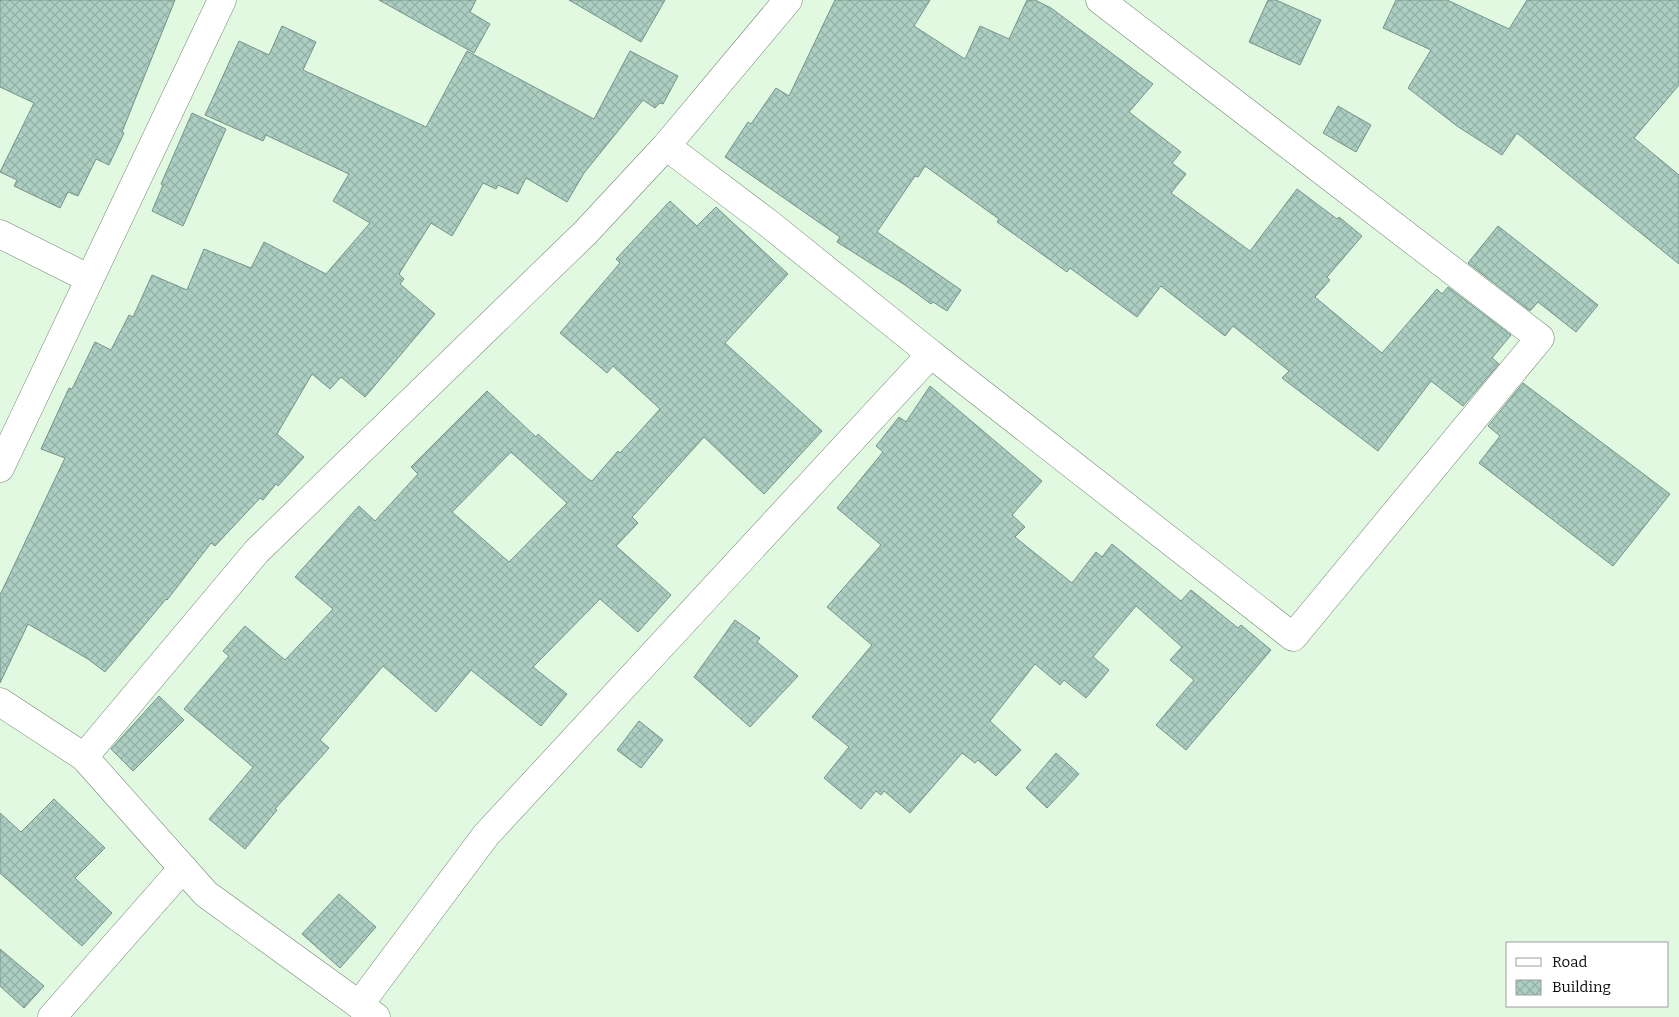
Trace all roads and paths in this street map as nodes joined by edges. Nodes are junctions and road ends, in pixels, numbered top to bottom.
1 (222, 0) edge
2 (788, 0) edge
3 (1100, 0) edge
4 (666, 146) junction
5 (0, 234) edge
6 (88, 278) junction
7 (931, 354) junction
8 (0, 468) edge
9 (0, 702) edge
10 (84, 756) junction
11 (183, 868) junction
12 (368, 1011) edge
13 (52, 1017) edge

1 - 6 street
2 - 4 street
3 - 7 street
4 - 7 street
4 - 10 street
5 - 6 street
6 - 8 street
7 - 12 street
9 - 10 street
10 - 11 street
11 - 12 street
11 - 13 street

